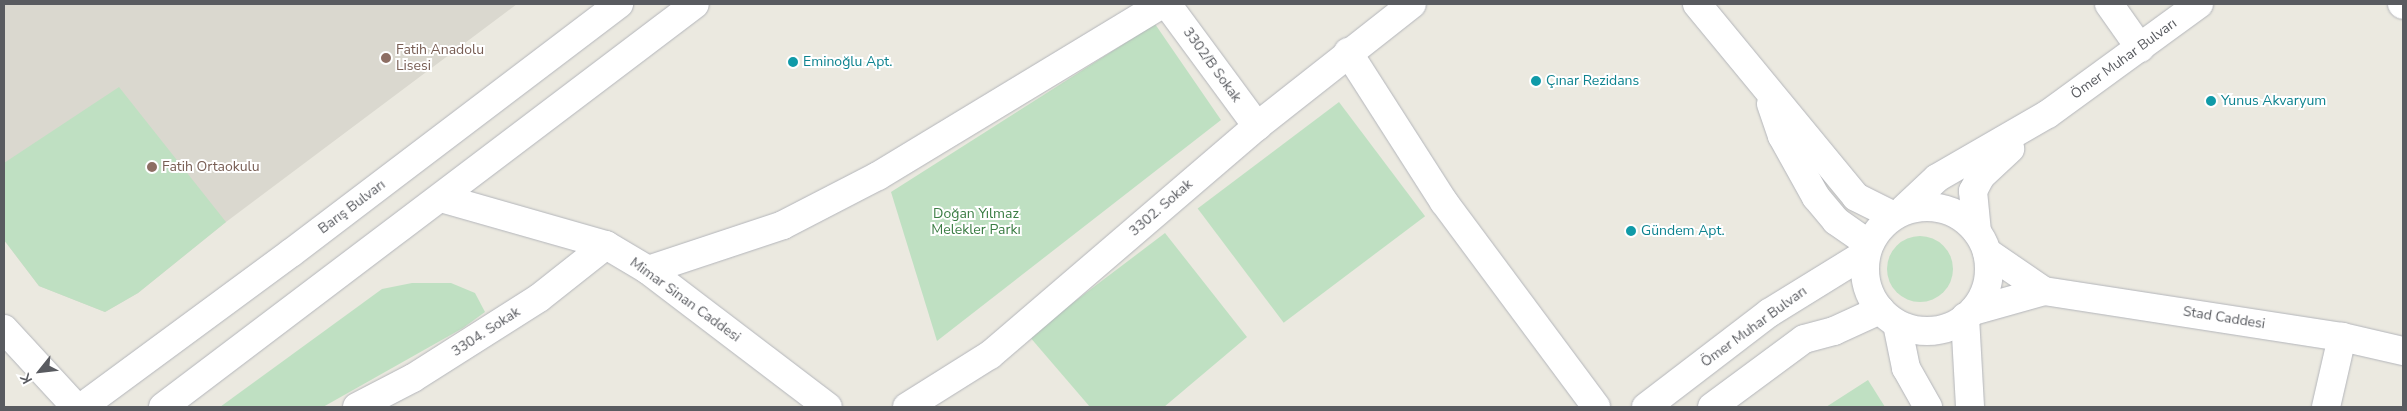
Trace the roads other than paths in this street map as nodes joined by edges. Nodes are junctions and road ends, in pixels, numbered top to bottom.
1 (619, 4) edge
2 (695, 4) edge
3 (1162, 4) edge
4 (1167, 4) edge
5 (1412, 4) edge
6 (1697, 4) edge
7 (2109, 4) edge
8 (2199, 4) edge
9 (2140, 48) junction
10 (1348, 52) junction
11 (1768, 94) junction
12 (2048, 114) junction
13 (1257, 126) junction
14 (441, 198) junction
15 (1899, 213) junction
16 (1982, 242) junction
17 (606, 245) junction
18 (1868, 249) junction
19 (648, 270) junction
20 (2044, 291) junction
21 (1969, 314) junction
22 (1888, 317) junction
23 (4, 329) edge
24 (2342, 336) junction
25 (2403, 351) edge
26 (76, 407) edge
27 (82, 407) edge
28 (163, 407) edge
29 (358, 407) edge
30 (828, 407) edge
31 (907, 407) edge
32 (1596, 407) edge
33 (1646, 407) edge
34 (1712, 407) edge
35 (1928, 407) edge
36 (1970, 407) edge
37 (2326, 407) edge

1 - 27 street, Barış Bulvarı
2 - 14 street
3 - 19 street
4 - 13 street, 3302/B Sokak
5 - 10 street, 3302. Sokak
6 - 11 street
7 - 9 street
8 - 9 street, Ömer Muhar Bulvarı
9 - 12 street, Ömer Muhar Bulvarı
10 - 13 street, 3302. Sokak
10 - 32 street
11 - 15 street
11 - 18 street
12 - 15 street
12 - 16 street
13 - 31 street, 3302. Sokak
14 - 17 street, Mimar Sinan Caddesi
14 - 28 street
15 - 16 street
15 - 18 street
16 - 20 street
16 - 21 street
17 - 19 street, Mimar Sinan Caddesi
17 - 29 street, 3304. Sokak
18 - 22 street
18 - 33 street, Ömer Muhar Bulvarı
19 - 30 street, Mimar Sinan Caddesi
20 - 21 street
20 - 24 street, Stad Caddesi
21 - 22 street
21 - 36 street
22 - 34 street
22 - 35 street
23 - 26 street
24 - 25 street, Stad Caddesi
24 - 37 street

